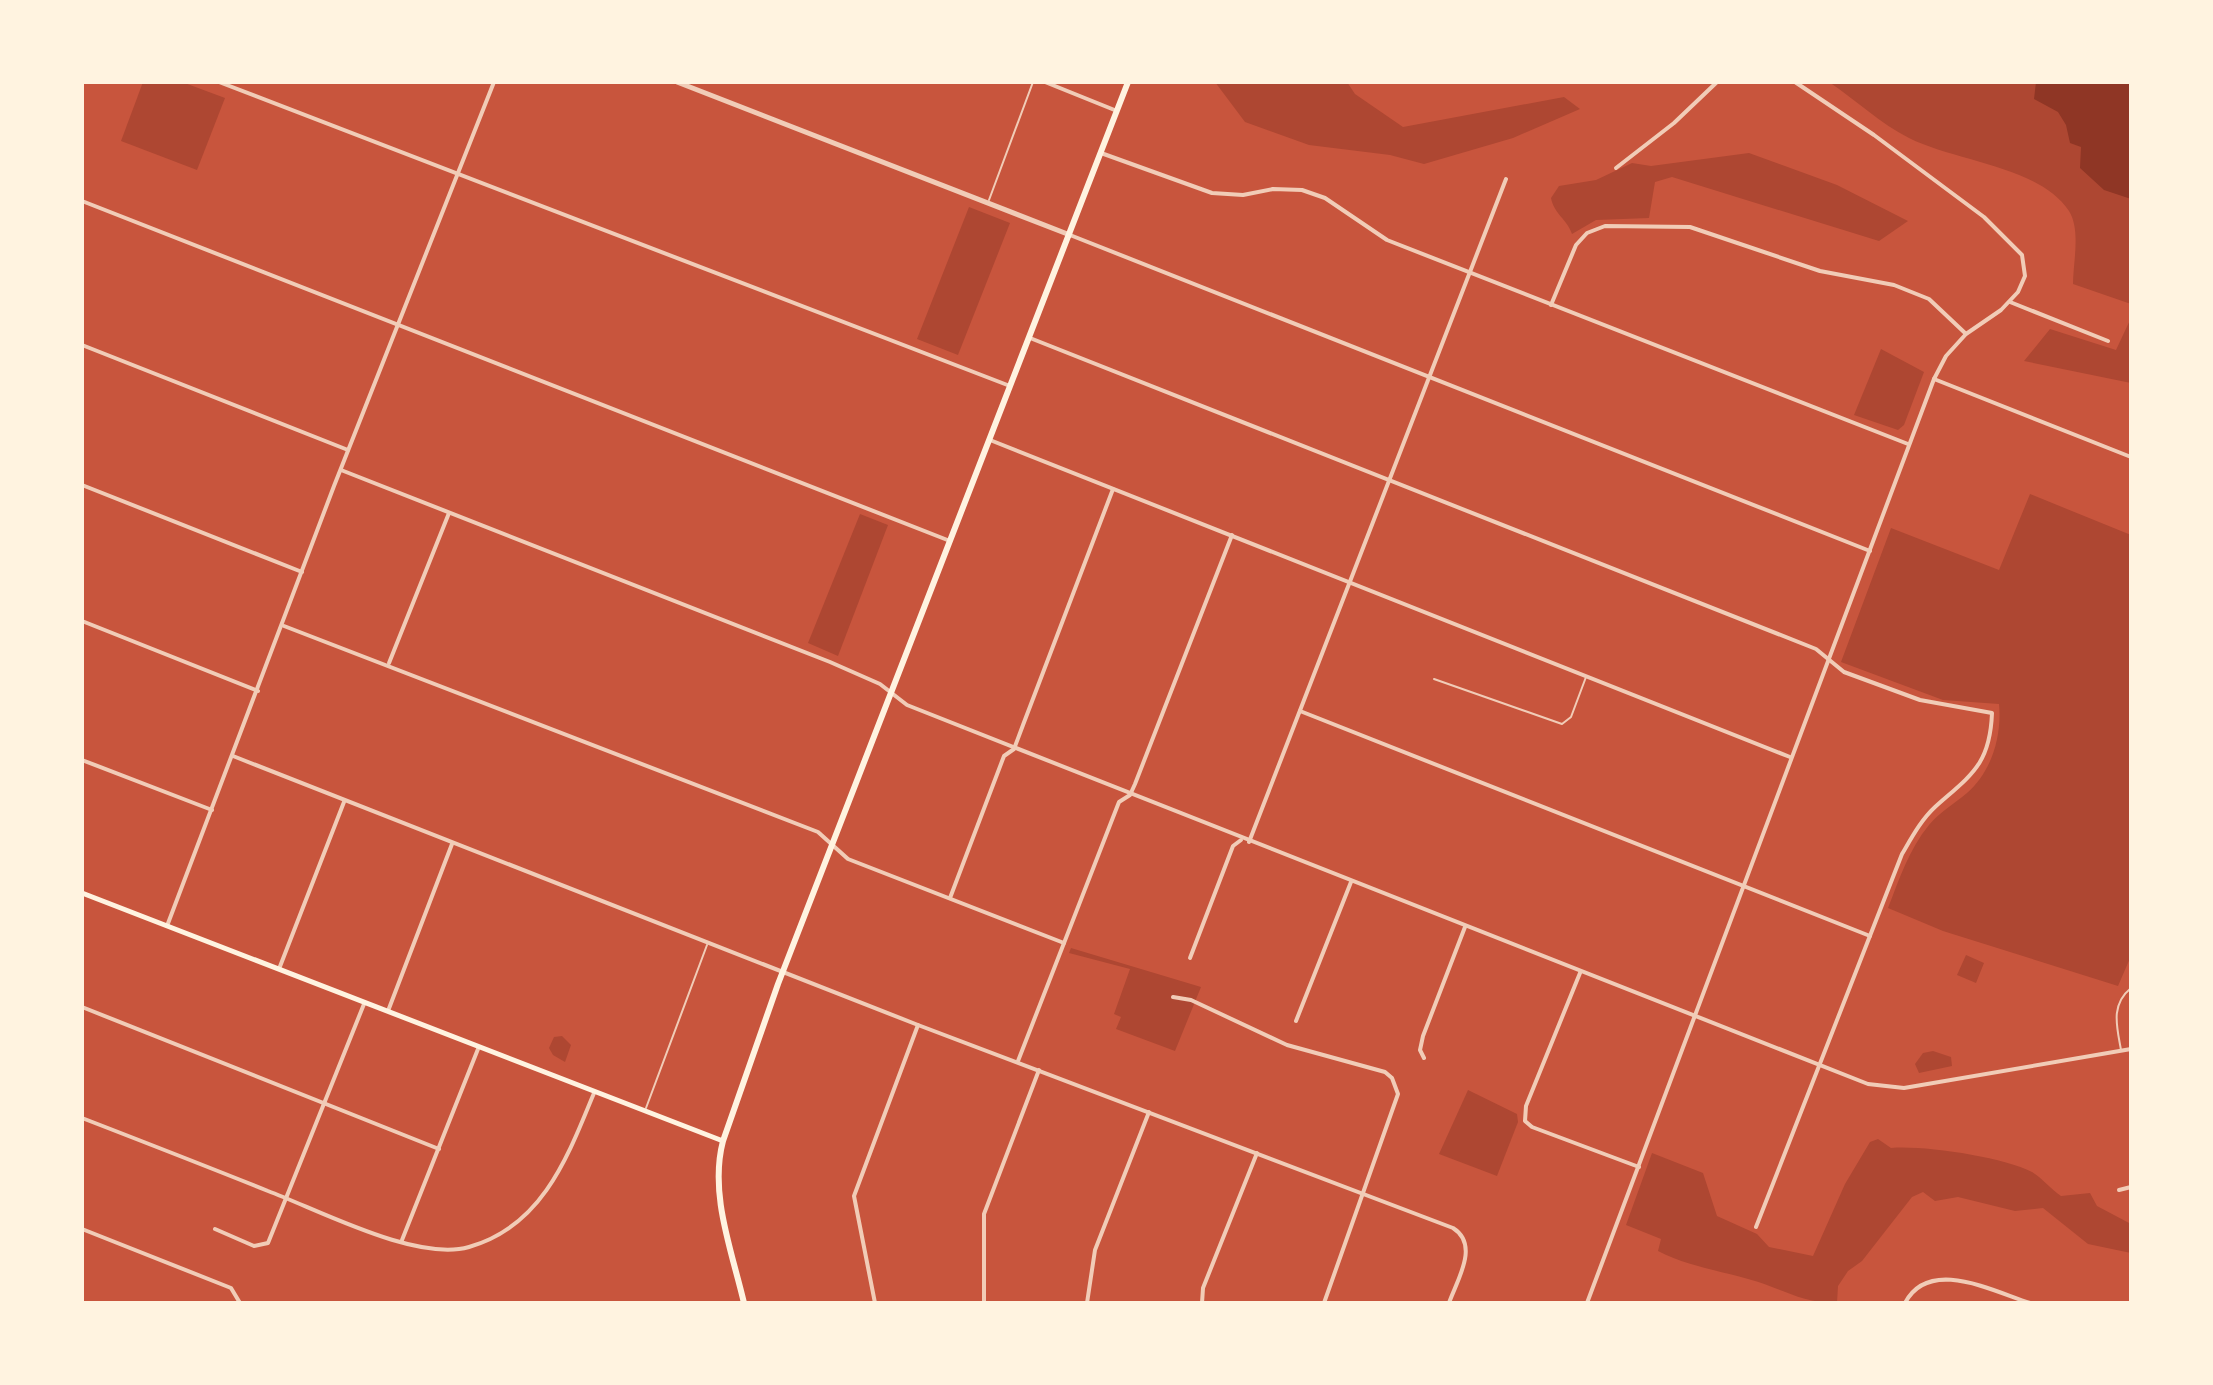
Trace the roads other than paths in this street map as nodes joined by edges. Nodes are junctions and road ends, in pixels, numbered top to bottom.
1 (219, 82) edge
2 (494, 82) edge
3 (677, 82) edge
4 (1033, 82) edge
5 (1045, 82) edge
6 (1128, 82) edge
7 (1717, 82) edge
8 (1795, 82) edge
9 (1117, 111) junction
10 (1101, 153) junction
11 (1616, 168) dead end
12 (459, 174) junction
13 (1506, 179) dead end
14 (82, 201) edge
15 (988, 201) junction
16 (1070, 235) junction
17 (1470, 273) junction
18 (2010, 302) junction
19 (1551, 305) junction
20 (399, 324) junction
21 (1966, 334) junction
22 (1030, 338) junction
23 (2108, 341) dead end
24 (82, 345) edge
25 (1429, 378) junction
26 (1934, 379) junction
27 (1010, 386) junction
28 (990, 440) junction
29 (1908, 444) junction
30 (348, 450) junction
31 (2131, 457) edge
32 (341, 470) junction
33 (1390, 480) junction
34 (82, 485) edge
35 (1114, 488) junction
36 (449, 513) junction
37 (1232, 534) junction
38 (950, 541) junction
39 (1870, 551) junction
40 (302, 572) junction
41 (1351, 581) junction
42 (82, 621) edge
43 (283, 625) junction
44 (1827, 659) junction
45 (389, 663) junction
46 (1587, 675) junction
47 (1434, 679) dead end
48 (258, 691) junction
49 (893, 694) junction
50 (1300, 711) junction
51 (1014, 749) junction
52 (233, 756) junction
53 (1790, 757) junction
54 (82, 760) edge
55 (1130, 795) junction
56 (345, 801) junction
57 (212, 810) junction
58 (1242, 840) junction
59 (1249, 842) junction
60 (452, 843) junction
61 (833, 843) junction
62 (1351, 881) junction
63 (1742, 885) junction
64 (82, 893) edge
65 (950, 898) junction
66 (167, 927) junction
67 (1465, 927) junction
68 (1870, 936) junction
69 (708, 942) junction
70 (1064, 943) junction
71 (1190, 958) dead end
72 (278, 971) junction
73 (784, 971) junction
74 (1580, 973) junction
75 (2131, 988) edge
76 (1173, 997) dead end
77 (364, 1004) junction
78 (82, 1007) edge
79 (387, 1013) junction
80 (1693, 1015) junction
81 (1296, 1021) dead end
82 (918, 1025) junction
83 (478, 1049) junction
84 (2131, 1049) edge
85 (2122, 1051) junction
86 (1424, 1058) dead end
87 (1018, 1061) junction
88 (1820, 1066) junction
89 (1039, 1070) junction
90 (594, 1093) junction
91 (325, 1103) junction
92 (1149, 1112) junction
93 (644, 1113) junction
94 (82, 1118) edge
95 (723, 1141) junction
96 (439, 1149) junction
97 (1257, 1153) junction
98 (1639, 1167) junction
99 (2131, 1187) edge
100 (2119, 1190) dead end
101 (1363, 1195) junction
102 (287, 1199) junction
103 (1756, 1227) dead end
104 (82, 1229) edge
105 (215, 1229) dead end
106 (402, 1240) junction
107 (240, 1303) edge
108 (744, 1303) edge
109 (875, 1303) edge
110 (984, 1303) edge
111 (1087, 1303) edge
112 (1202, 1303) edge
113 (1324, 1303) edge
114 (1449, 1303) edge
115 (1587, 1303) edge
116 (1905, 1303) edge
117 (2030, 1303) edge

1 - 12 street
2 - 12 street
3 - 15 street
4 - 15 lane
5 - 9 street
6 - 9 main road
7 - 11 street
8 - 18 street
9 - 10 main road
10 - 16 main road
10 - 17 street
12 - 20 street
12 - 27 street
13 - 17 street
14 - 20 street
15 - 16 street
16 - 22 main road
16 - 25 street
17 - 19 street
17 - 25 street
18 - 21 street
18 - 23 street
19 - 21 street
19 - 29 street
20 - 30 street
20 - 38 street
21 - 26 street
22 - 27 main road
22 - 33 street
24 - 30 street
25 - 33 street
25 - 39 street
26 - 29 street
26 - 31 street
27 - 28 main road
28 - 35 street
28 - 38 main road
29 - 39 street
30 - 32 street
32 - 36 street
32 - 40 street
33 - 41 street
33 - 44 street
34 - 40 street
35 - 37 street
35 - 51 street
36 - 45 street
36 - 49 street
37 - 41 street
37 - 55 street
38 - 49 main road
39 - 44 street
40 - 43 street
41 - 46 street
41 - 50 street
42 - 48 street
43 - 45 street
43 - 48 street
44 - 53 street
44 - 68 street
45 - 61 street
46 - 47 lane
46 - 53 street
48 - 52 street
49 - 51 street
49 - 61 main road
50 - 59 street
50 - 63 street
51 - 55 street
51 - 65 street
52 - 56 street
52 - 57 street
53 - 63 street
54 - 57 street
55 - 58 street
55 - 70 street
56 - 60 street
56 - 72 street
57 - 66 street
58 - 59 street
58 - 71 street
59 - 62 street
60 - 69 street
60 - 79 street
61 - 65 street
61 - 73 main road
62 - 67 street
62 - 81 street
63 - 68 street
63 - 80 street
64 - 66 main road
65 - 70 street
66 - 72 main road
67 - 74 street
67 - 86 street
68 - 88 street
69 - 73 street
69 - 93 lane
70 - 87 street
72 - 77 main road
73 - 82 street
73 - 95 main road
74 - 80 street
74 - 98 street
75 - 85 lane
76 - 101 street
77 - 79 main road
77 - 91 street
78 - 91 street
79 - 83 main road
80 - 88 street
80 - 98 street
82 - 87 street
82 - 109 street
83 - 90 main road
83 - 96 street
84 - 85 street
85 - 88 street
87 - 89 street
88 - 103 street
89 - 92 street
89 - 110 street
90 - 93 main road
90 - 106 street
91 - 96 street
91 - 102 street
92 - 97 street
92 - 111 street
93 - 95 main road
94 - 102 street
95 - 108 main road
96 - 106 street
97 - 101 street
97 - 112 street
98 - 115 street
99 - 100 street
101 - 113 street
101 - 114 street
102 - 105 street
102 - 106 street
104 - 107 street
116 - 117 street

